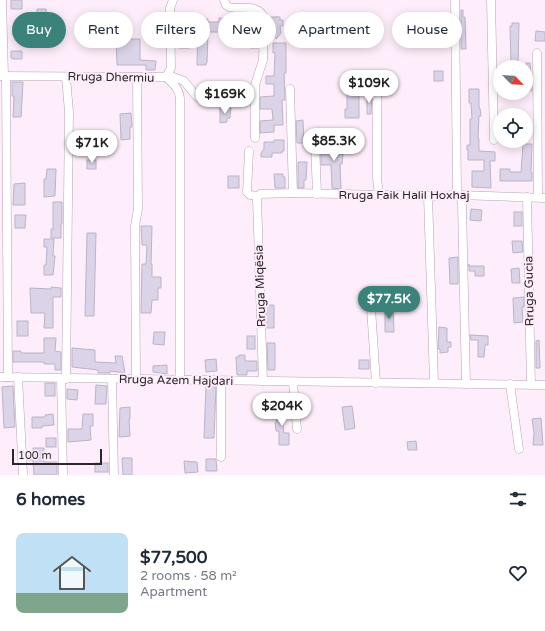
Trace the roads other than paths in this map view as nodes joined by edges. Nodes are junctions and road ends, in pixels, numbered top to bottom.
1 (2, 0) edge
2 (173, 0) edge
3 (224, 0) edge
4 (455, 0) edge
5 (491, 0) edge
6 (536, 53) dead end
7 (377, 75) dead end
8 (3, 76) edge
9 (167, 76) junction
10 (66, 77) junction
11 (137, 78) junction
12 (290, 90) dead end
13 (197, 97) dead end
14 (493, 108) edge
15 (255, 138) dead end
16 (315, 142) dead end
17 (249, 151) dead end
18 (293, 193) junction
19 (317, 194) junction
20 (260, 195) junction
21 (378, 195) junction
22 (458, 195) junction
23 (428, 196) junction
24 (526, 197) junction
25 (541, 198) edge
26 (371, 308) dead end
27 (4, 377) edge
28 (18, 378) junction
29 (63, 379) junction
30 (112, 379) junction
31 (136, 380) junction
32 (180, 380) junction
33 (221, 381) junction
34 (263, 381) junction
35 (293, 382) junction
36 (376, 383) junction
37 (434, 383) junction
38 (466, 384) junction
39 (510, 384) junction
40 (531, 385) junction
41 (545, 385) edge
42 (297, 428) dead end
43 (519, 449) dead end
44 (221, 457) dead end
45 (23, 475) edge
46 (63, 475) edge
47 (114, 475) edge

1 - 8 street
2 - 9 street, Rruga Dhermiu
3 - 15 street
4 - 22 street
5 - 14 street
6 - 25 street
7 - 21 street
8 - 10 street, Rruga Dhermiu
8 - 27 street
9 - 11 street, Rruga Dhermiu
9 - 13 street
9 - 32 street
10 - 11 street, Rruga Dhermiu
10 - 29 street
11 - 31 street
12 - 18 street
16 - 19 street
17 - 20 street
18 - 19 street, Rruga Faik Halil Hoxhaj
18 - 20 street, Rruga Faik Halil Hoxhaj
19 - 21 street, Rruga Faik Halil Hoxhaj
20 - 34 street, Rruga Miqësia
21 - 23 street, Rruga Faik Halil Hoxhaj
22 - 23 street, Rruga Faik Halil Hoxhaj
22 - 24 street, Rruga Faik Halil Hoxhaj
22 - 38 street
23 - 37 street
24 - 25 street, Rruga Faik Halil Hoxhaj
24 - 40 street, Rruga Gucia
26 - 36 street
27 - 28 street, Rruga Azem Hajdari
28 - 29 street, Rruga Azem Hajdari
28 - 45 street
29 - 30 street, Rruga Azem Hajdari
29 - 46 street
30 - 31 street, Rruga Azem Hajdari
30 - 47 street
31 - 32 street, Rruga Azem Hajdari
32 - 33 street, Rruga Azem Hajdari
33 - 34 street, Rruga Azem Hajdari
33 - 44 street
34 - 35 street, Rruga Azem Hajdari
35 - 36 street, Rruga Azem Hajdari
35 - 42 street
36 - 37 street, Rruga Azem Hajdari
37 - 38 street, Rruga Azem Hajdari
38 - 39 street, Rruga Azem Hajdari
39 - 40 street, Rruga Azem Hajdari
39 - 43 street
40 - 41 street, Rruga Azem Hajdari

